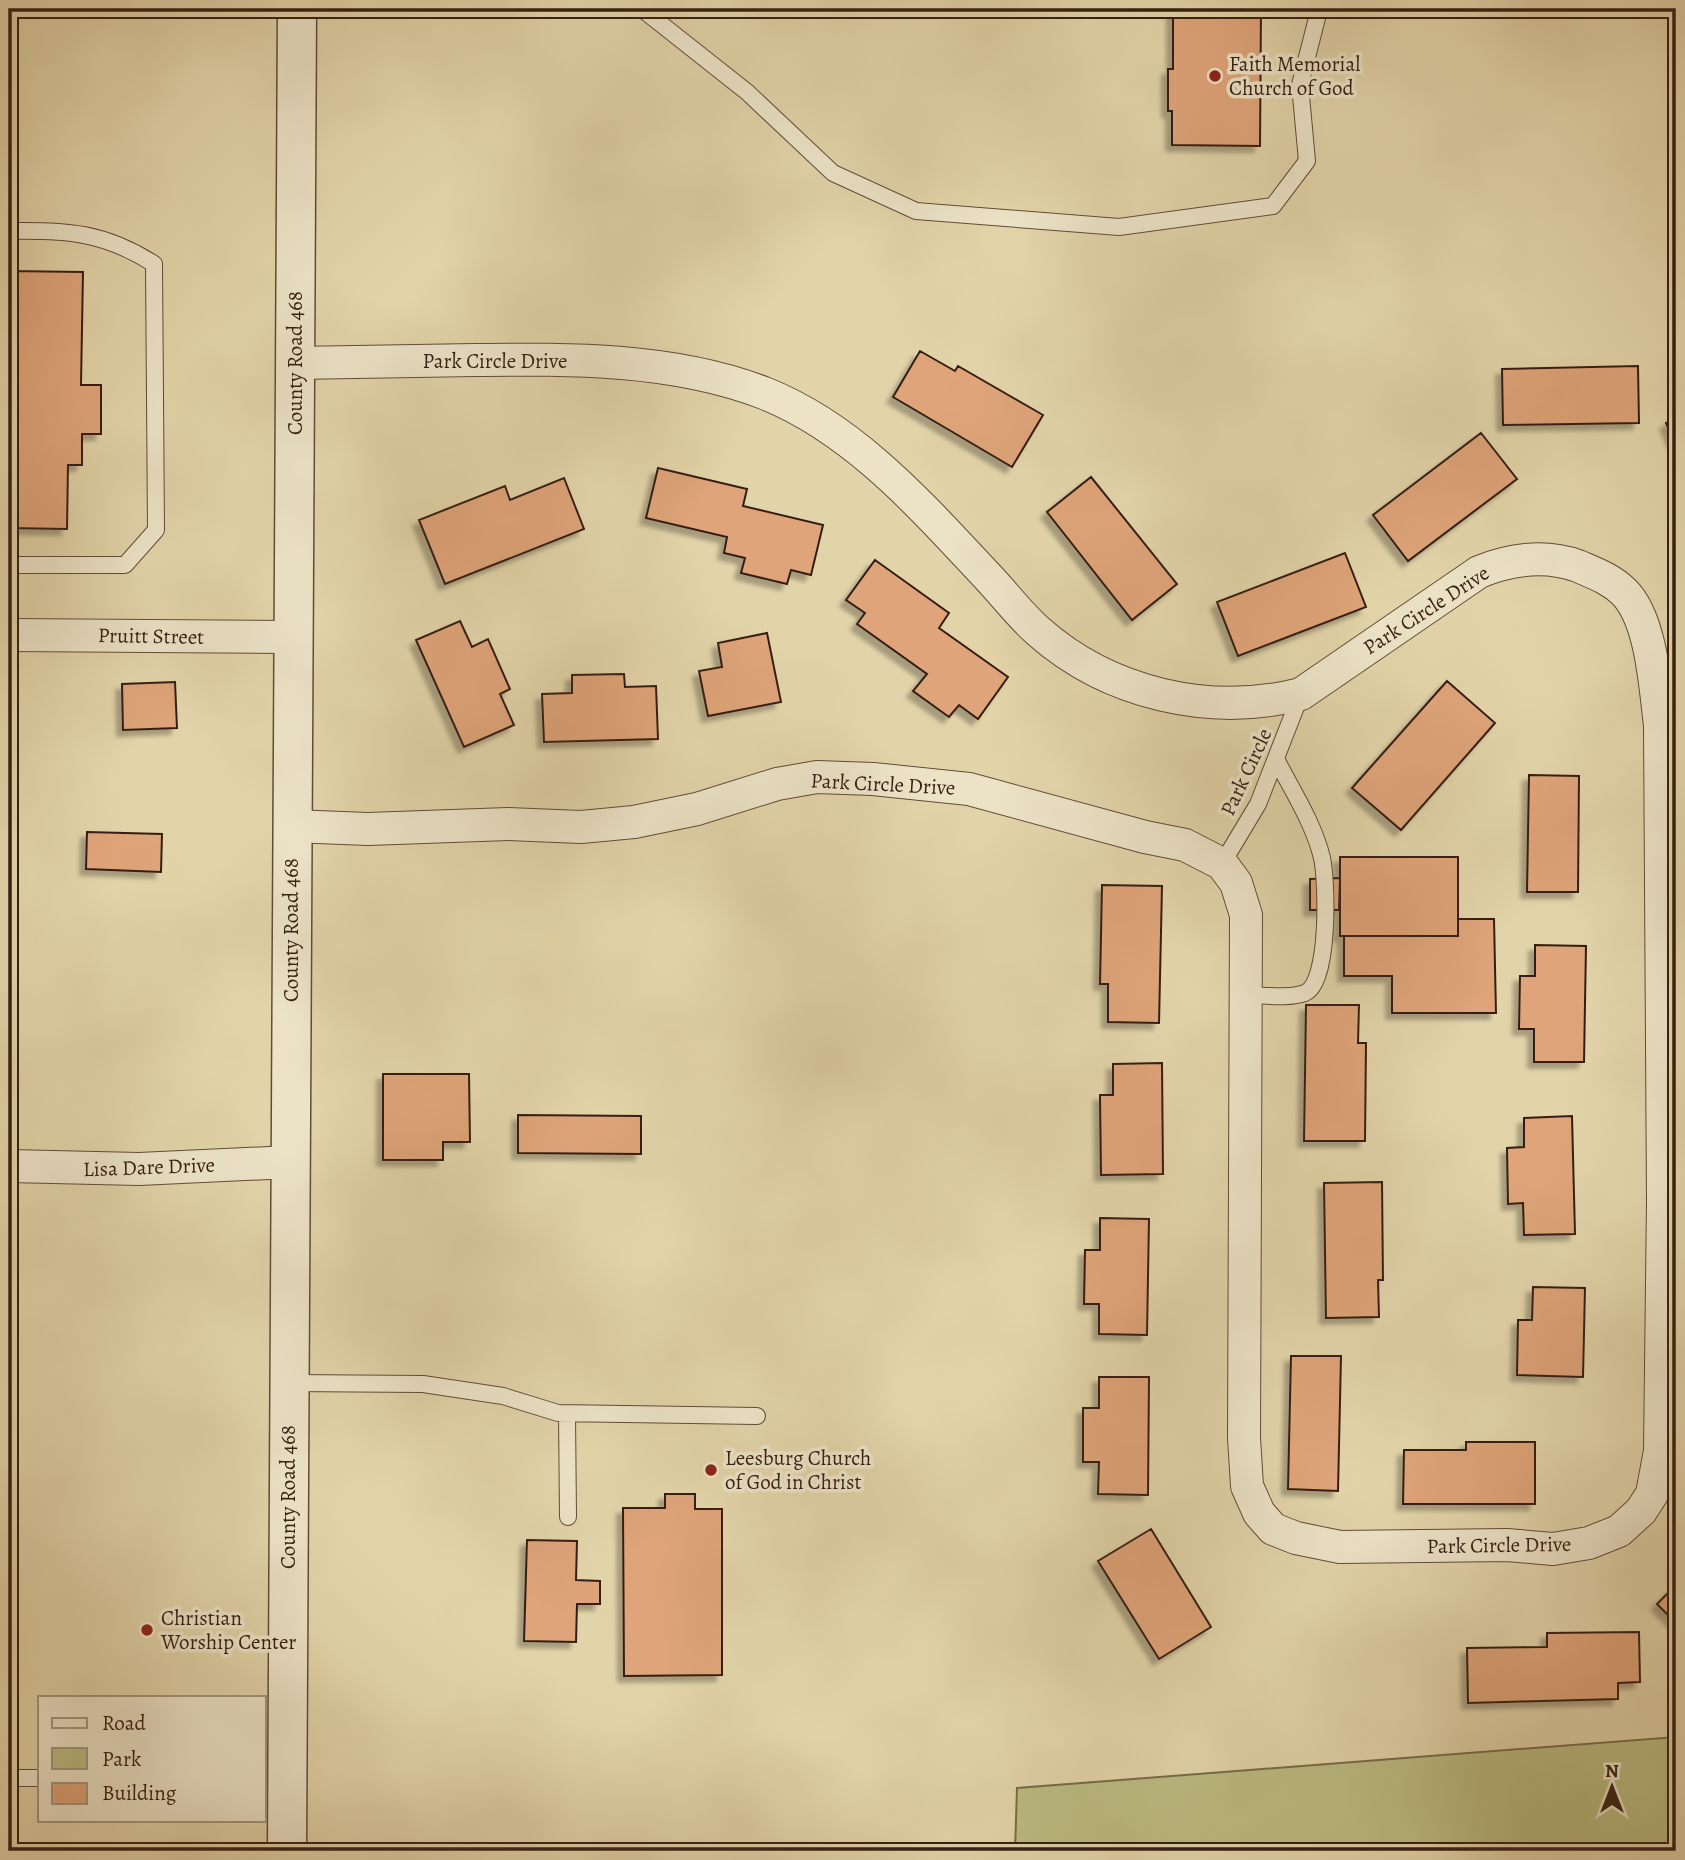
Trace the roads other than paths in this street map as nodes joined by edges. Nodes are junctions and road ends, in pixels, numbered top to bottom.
1 (297, 9) edge
2 (642, 9) edge
3 (1324, 9) edge
4 (9, 231) edge
5 (295, 363) junction
6 (9, 565) edge
7 (9, 635) edge
8 (293, 637) junction
9 (1301, 694) junction
10 (1276, 760) junction
11 (291, 826) junction
12 (1222, 864) junction
13 (1245, 995) junction
14 (290, 1162) junction
15 (9, 1166) edge
16 (289, 1383) junction
17 (567, 1414) junction
18 (757, 1416) dead end
19 (568, 1517) dead end
20 (9, 1778) edge
21 (38, 1779) edge
22 (287, 1851) edge

1 - 5 street, County Road 468
2 - 3 lane
4 - 6 lane
5 - 8 street, County Road 468
5 - 9 street, Park Circle Drive
7 - 8 street, Pruitt Street
8 - 11 street, County Road 468
9 - 10 lane, Park Circle
9 - 13 street, Park Circle Drive
10 - 12 lane, Park Circle
10 - 13 lane
11 - 12 street, Park Circle Drive
11 - 14 street, County Road 468
12 - 13 street, Park Circle Drive
14 - 15 street, Lisa Dare Drive
14 - 16 street, County Road 468
16 - 17 lane
16 - 22 street, County Road 468
17 - 18 lane
17 - 19 lane
20 - 21 lane

